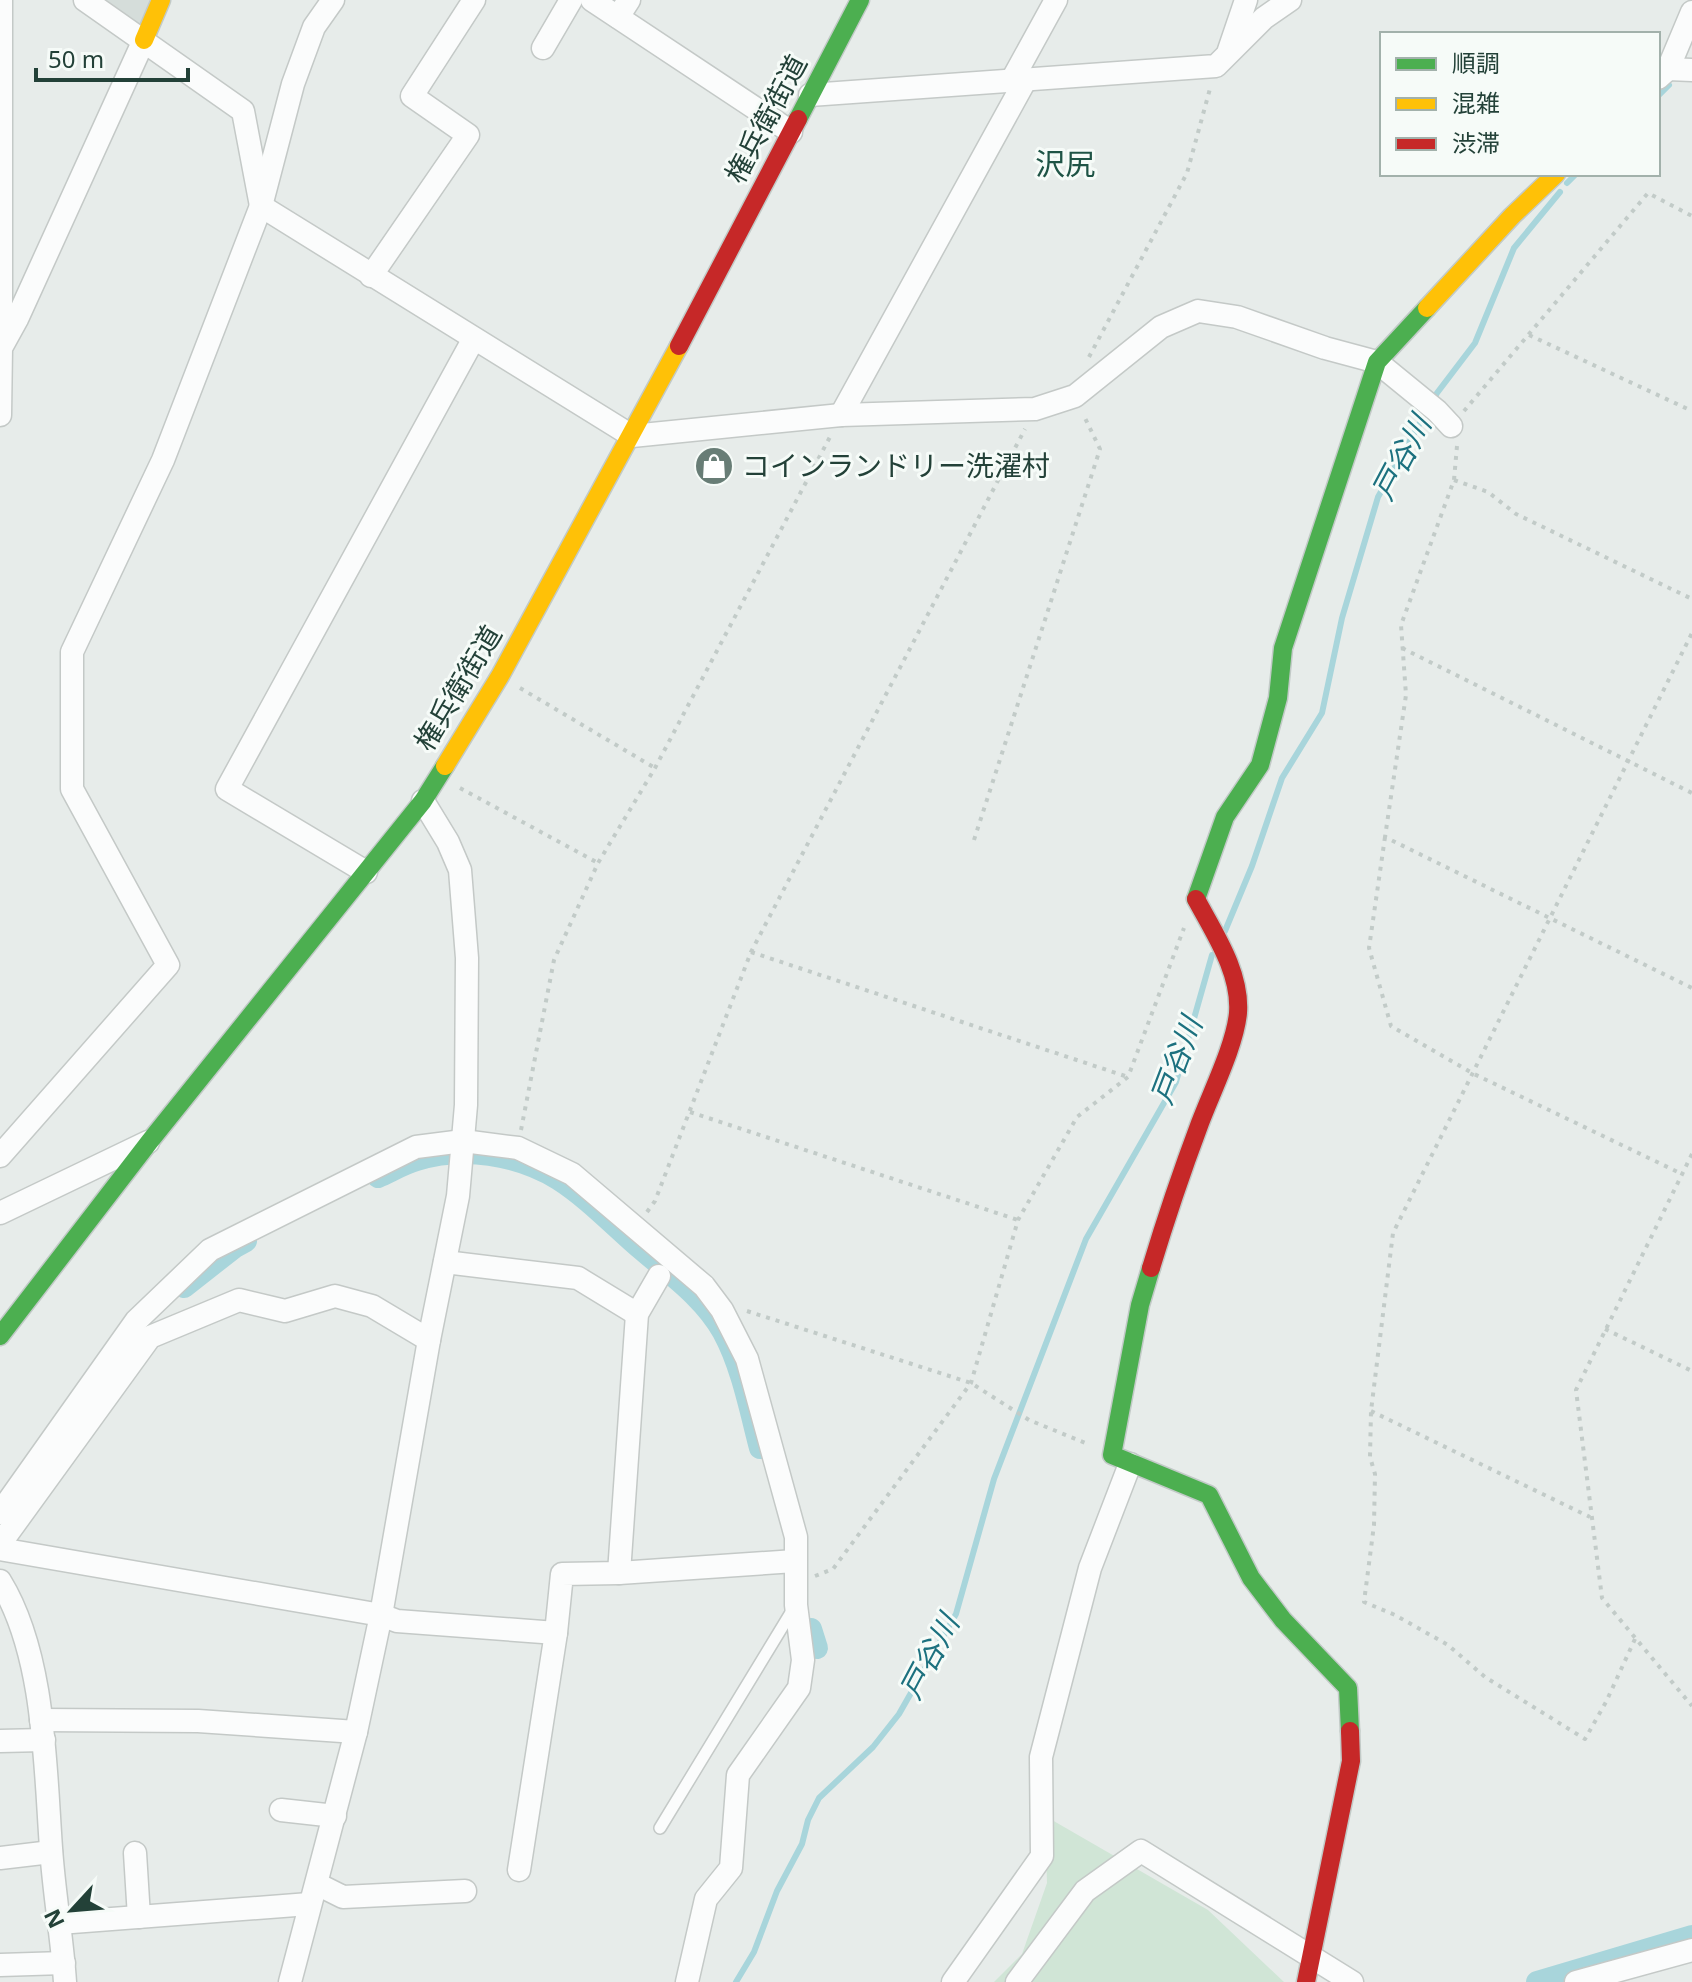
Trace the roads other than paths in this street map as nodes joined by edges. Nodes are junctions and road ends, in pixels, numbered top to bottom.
1 (1, 0) edge
2 (85, 0) edge
3 (161, 0) edge
4 (333, 0) edge
5 (474, 0) edge
6 (571, 0) edge
7 (592, 0) edge
8 (860, 0) edge
9 (1056, 0) edge
10 (1246, 0) edge
11 (1290, 0) edge
12 (624, 9) edge
13 (1692, 12) edge
14 (144, 40) junction
15 (543, 48) dead end
16 (1222, 60) junction
17 (1692, 70) edge
18 (1663, 73) edge
19 (1019, 80) junction
20 (810, 95) junction
21 (791, 132) junction
22 (1554, 176) edge
23 (261, 206) junction
24 (371, 276) junction
25 (473, 340) junction
26 (1, 348) edge
27 (1377, 362) junction
28 (0, 415) edge
29 (841, 415) junction
30 (1444, 418) road end
31 (632, 436) junction
32 (423, 801) junction
33 (366, 872) junction
34 (150, 1141) junction
35 (463, 1141) junction
36 (0, 1156) edge
37 (0, 1213) edge
38 (445, 1262) junction
39 (659, 1276) dead end
40 (637, 1314) junction
41 (0, 1336) edge
42 (429, 1340) junction
43 (1121, 1460) junction
44 (0, 1513) edge
45 (0, 1546) edge
46 (795, 1561) junction
47 (619, 1573) junction
48 (0, 1581) edge
49 (796, 1605) junction
50 (381, 1615) junction
51 (556, 1633) junction
52 (42, 1730) junction
53 (356, 1732) junction
54 (0, 1741) edge
55 (281, 1810) dead end
56 (335, 1816) junction
57 (660, 1828) dead end
58 (51, 1852) junction
59 (135, 1853) dead end
60 (0, 1858) edge
61 (519, 1870) dead end
62 (465, 1891) dead end
63 (313, 1894) junction
64 (139, 1917) junction
65 (59, 1923) junction
66 (1692, 1950) edge
67 (1311, 1957) junction
68 (0, 1965) edge
69 (64, 1972) edge
70 (290, 1982) edge
71 (687, 1982) edge
72 (953, 1982) edge
73 (1017, 1982) edge
74 (1306, 1982) edge
75 (1352, 1982) edge
76 (1576, 1982) edge

1 - 26 street
2 - 14 street
3 - 14 street
4 - 23 street
5 - 24 street
6 - 15 street
7 - 12 street
8 - 20 street, 権兵衛街道
9 - 19 street
10 - 16 street
11 - 16 street
12 - 21 street
13 - 18 street
14 - 23 street
14 - 26 street
16 - 19 street
17 - 18 street
19 - 20 street
19 - 29 street
20 - 21 street, 権兵衛街道
21 - 31 street, 権兵衛街道
22 - 27 street
23 - 24 street
23 - 36 street
24 - 25 street
25 - 31 street
25 - 33 street
26 - 28 street
27 - 29 street
27 - 30 street
27 - 43 street
29 - 31 street
31 - 32 street, 権兵衛街道
32 - 33 street, 権兵衛街道
32 - 35 street
33 - 34 street, 権兵衛街道
34 - 37 street
34 - 41 street, 権兵衛街道
35 - 38 street
35 - 44 street
35 - 46 street
38 - 40 street
38 - 42 street
39 - 40 street
40 - 47 street
42 - 45 street
42 - 50 street
43 - 67 street
43 - 72 street
45 - 50 street
46 - 47 street
46 - 49 street
47 - 51 street
48 - 52 street
49 - 57 lane
49 - 71 street
50 - 51 street
50 - 53 street
51 - 61 street
52 - 53 street
52 - 54 street
52 - 58 street
53 - 56 street
55 - 56 street
56 - 63 street
58 - 60 street
58 - 65 street
59 - 64 street
62 - 63 street
63 - 64 street
63 - 70 street
64 - 65 street
65 - 69 street
66 - 76 street
67 - 73 street
67 - 74 street
67 - 75 street
68 - 69 street

